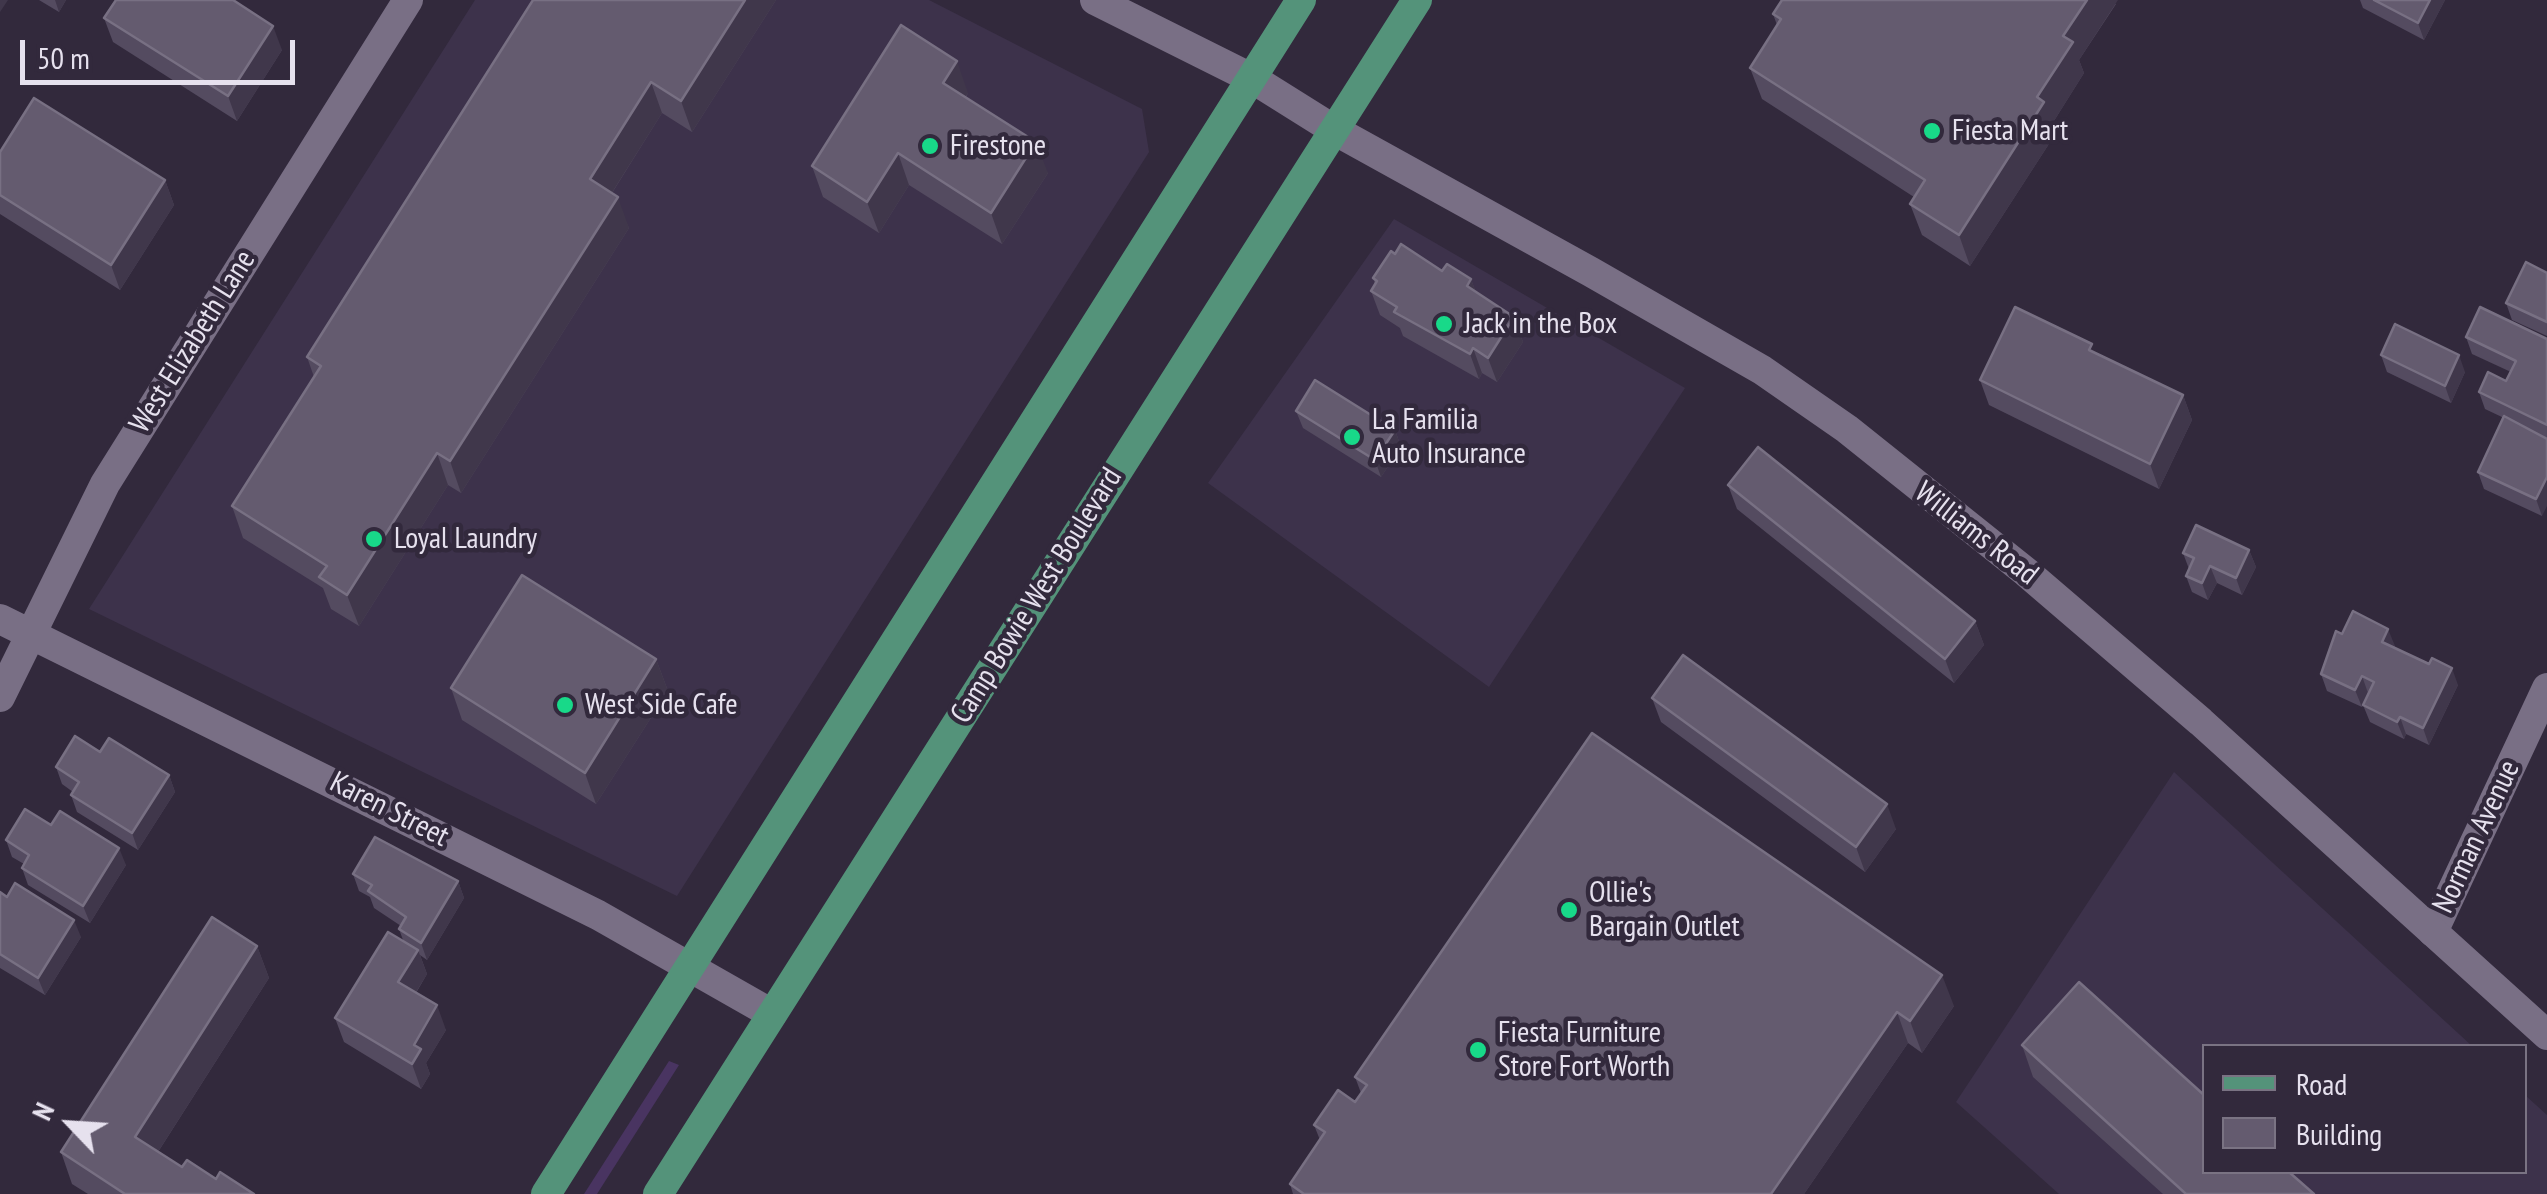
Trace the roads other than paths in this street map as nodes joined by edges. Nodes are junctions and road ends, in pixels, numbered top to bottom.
1 (408, 0) edge
2 (1096, 0) edge
3 (1301, 0) edge
4 (1418, 0) edge
5 (1253, 78) junction
6 (1336, 131) junction
7 (0, 619) edge
8 (31, 633) junction
9 (2547, 688) edge
10 (0, 697) edge
11 (2433, 932) junction
12 (691, 965) junction
13 (772, 1014) junction
14 (2547, 1035) edge
15 (546, 1194) edge
16 (658, 1194) edge

1 - 8 street, West Elizabeth Lane
2 - 5 street, Williams Road
3 - 5 main road
4 - 6 main road, Camp Bowie West Boulevard
5 - 6 street, Williams Road
5 - 12 main road
6 - 11 street, Williams Road
6 - 13 main road, Camp Bowie West Boulevard
7 - 8 street, Karen Street
8 - 10 street, West Elizabeth Lane
8 - 12 street, Karen Street
9 - 11 street, Norman Avenue
11 - 14 street, Williams Road
12 - 13 street, Karen Street
12 - 15 main road
13 - 16 main road, Camp Bowie West Boulevard

